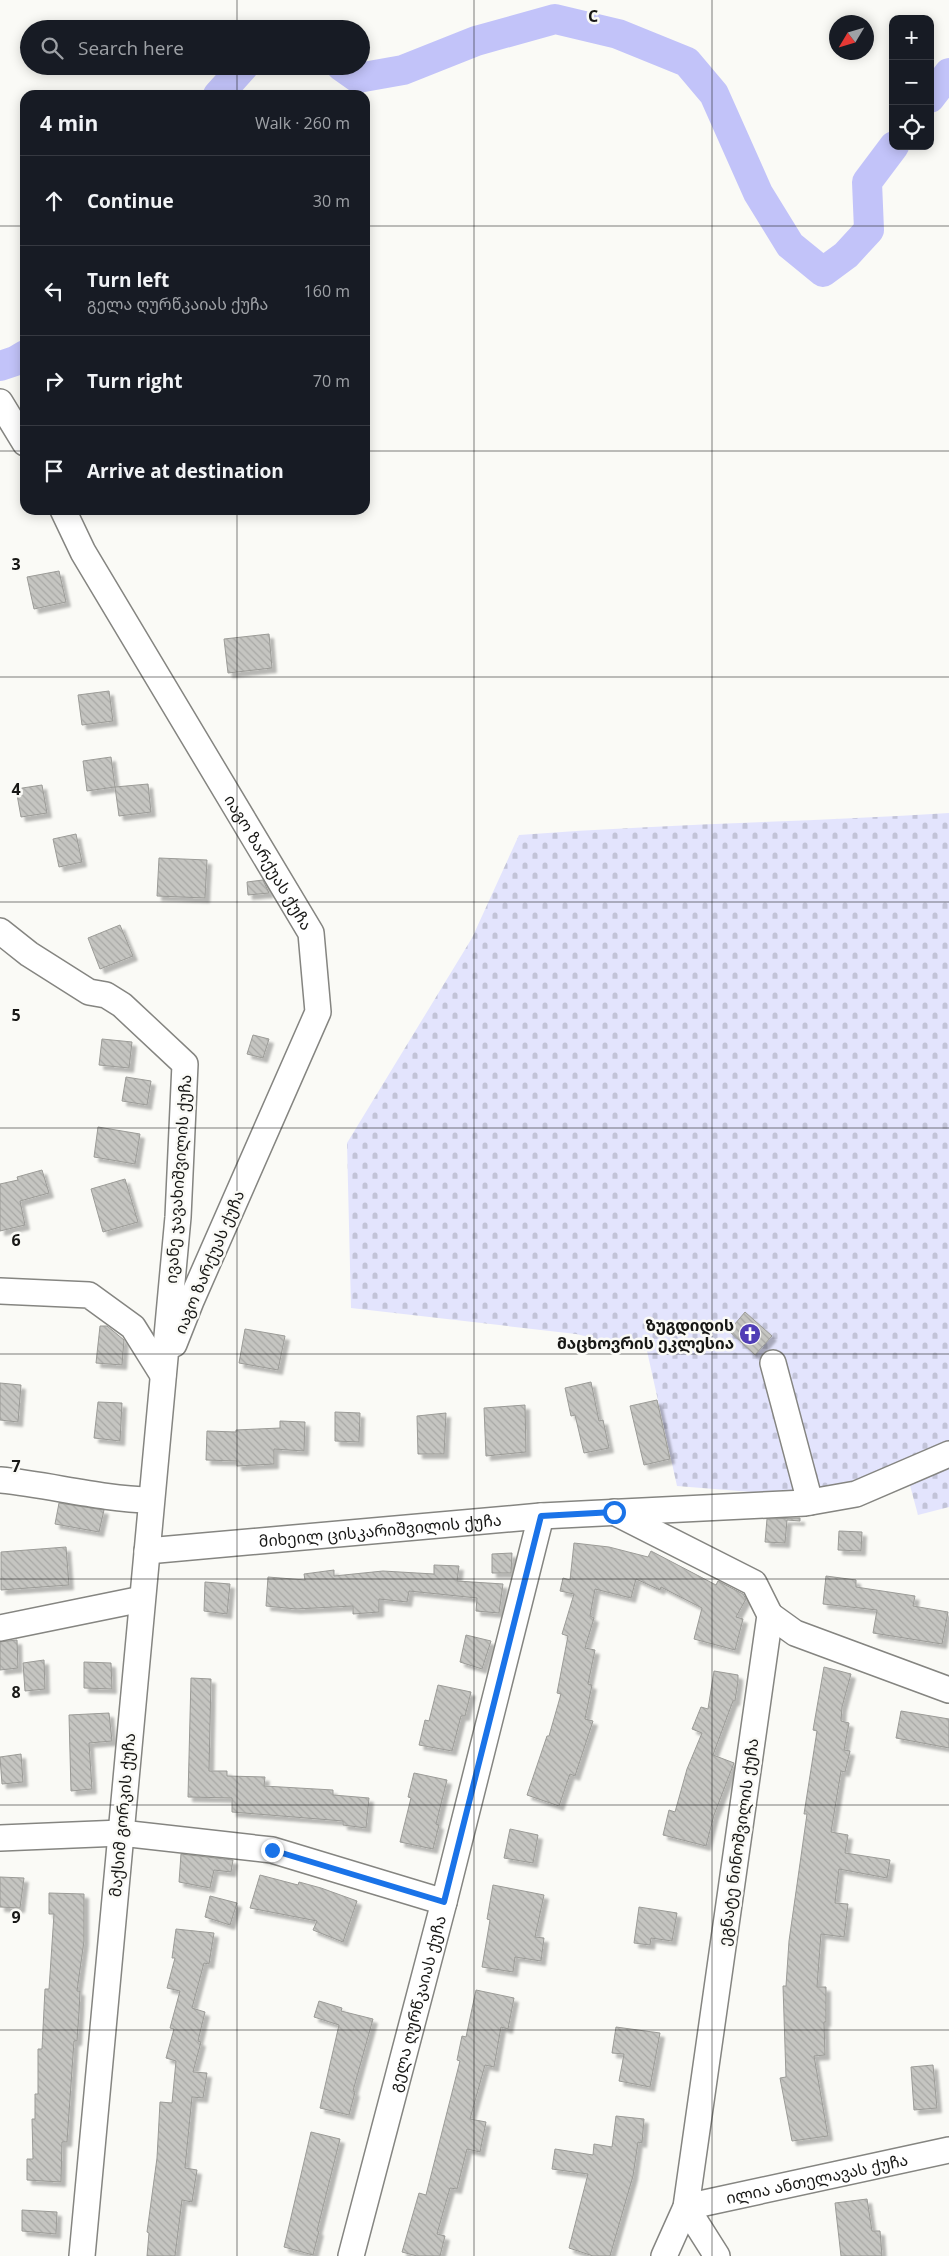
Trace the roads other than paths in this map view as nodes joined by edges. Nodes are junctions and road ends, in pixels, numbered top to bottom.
1 (1, 404) edge
2 (20, 435) edge
3 (65, 515) edge
4 (0, 931) edge
5 (0, 1291) edge
6 (773, 1363) dead end
7 (163, 1375) junction
8 (949, 1454) edge
9 (0, 1480) edge
10 (151, 1500) junction
11 (810, 1502) junction
12 (614, 1512) junction
13 (541, 1516) junction
14 (147, 1551) junction
15 (142, 1599) junction
16 (770, 1615) junction
17 (0, 1628) edge
18 (949, 1690) edge
19 (121, 1833) junction
20 (0, 1838) edge
21 (444, 1902) junction
22 (949, 2150) edge
23 (686, 2207) junction
24 (82, 2256) edge
25 (350, 2256) edge
26 (664, 2256) edge
27 (717, 2256) edge

1 - 2 street
3 - 7 street, იაგო ზარქუას ქუჩა
4 - 7 street, ივანე ჯავახიშვილის ქუჩა
5 - 7 street
6 - 11 street
7 - 10 street, მაქსიმ გორკის ქუჩა
8 - 11 street, მიხეილ ცისკარიშვილის ქუჩა
9 - 10 street
10 - 14 street, მაქსიმ გორკის ქუჩა
11 - 12 street, მიხეილ ცისკარიშვილის ქუჩა
12 - 13 street, მიხეილ ცისკარიშვილის ქუჩა
12 - 16 street
13 - 14 street, მიხეილ ცისკარიშვილის ქუჩა
13 - 21 street, გელა ღურწკაიას ქუჩა
14 - 15 street, მაქსიმ გორკის ქუჩა
15 - 17 street
15 - 19 street, მაქსიმ გორკის ქუჩა
16 - 18 street
16 - 23 street, ეგნატე ნინოშვილის ქუჩა
19 - 20 street
19 - 21 street
19 - 24 street, მაქსიმ გორკის ქუჩა
21 - 25 street, გელა ღურწკაიას ქუჩა
22 - 23 street, ილია ანთელავას ქუჩა
23 - 26 street, ეგნატე ნინოშვილის ქუჩა
23 - 27 street

